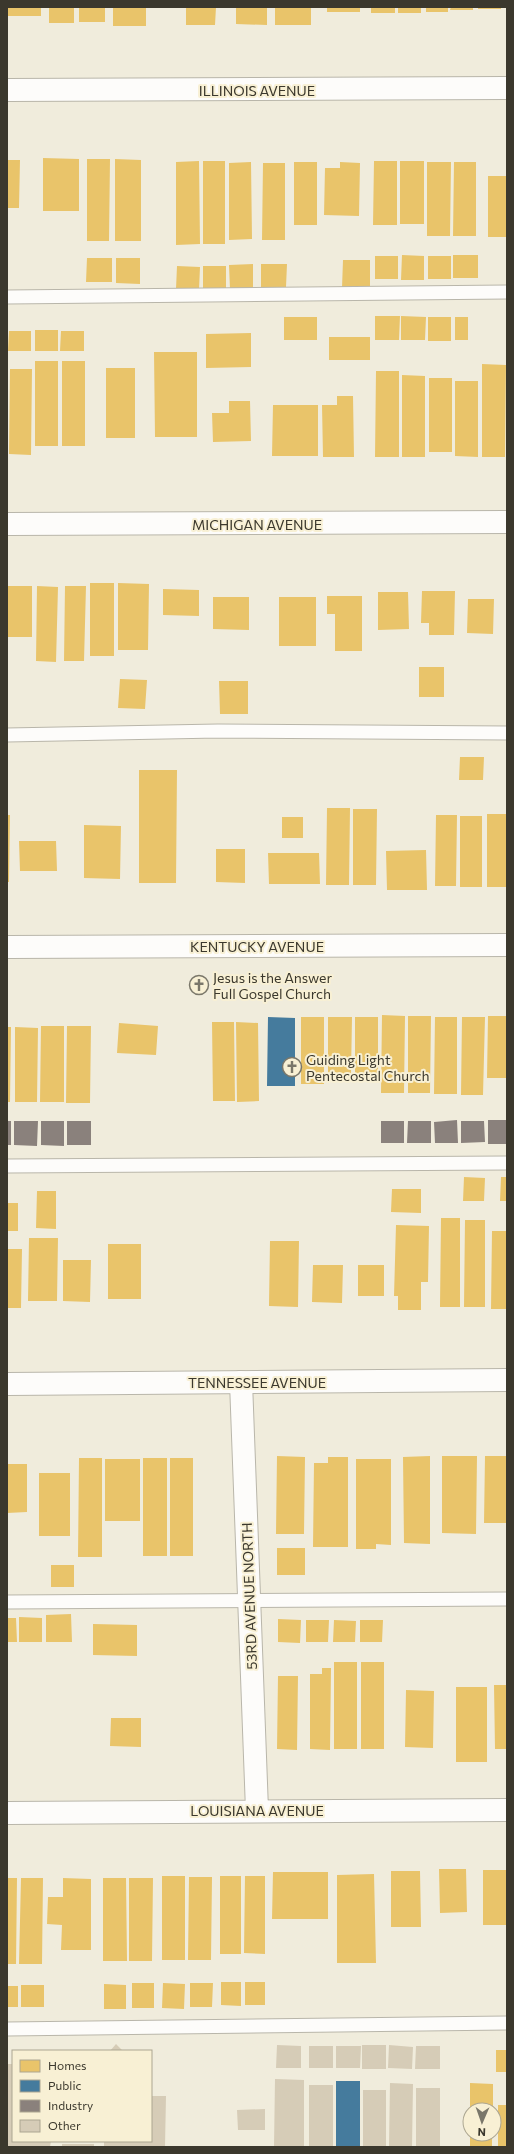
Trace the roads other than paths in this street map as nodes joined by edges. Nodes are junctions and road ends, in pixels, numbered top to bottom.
1 (507, 88) edge
2 (7, 90) edge
3 (507, 292) edge
4 (7, 297) edge
5 (507, 522) edge
6 (7, 524) edge
7 (507, 733) edge
8 (7, 735) edge
9 (507, 945) edge
10 (7, 947) edge
11 (507, 1163) edge
12 (7, 1166) edge
13 (507, 1380) edge
14 (241, 1382) junction
15 (7, 1384) edge
16 (507, 1599) edge
17 (249, 1600) junction
18 (7, 1602) edge
19 (257, 1810) junction
20 (507, 1810) edge
21 (7, 1813) edge
22 (507, 2023) edge
23 (7, 2029) edge

1 - 2 street, ILLINOIS AVENUE
3 - 4 lane
5 - 6 street, MICHIGAN AVENUE
7 - 8 lane
9 - 10 street, KENTUCKY AVENUE
11 - 12 lane
13 - 14 street, TENNESSEE AVENUE
14 - 15 street, TENNESSEE AVENUE
14 - 17 street, 53RD AVENUE NORTH
16 - 17 lane
17 - 18 lane
17 - 19 street, 53RD AVENUE NORTH
19 - 20 street, LOUISIANA AVENUE
19 - 21 street, LOUISIANA AVENUE
22 - 23 lane

